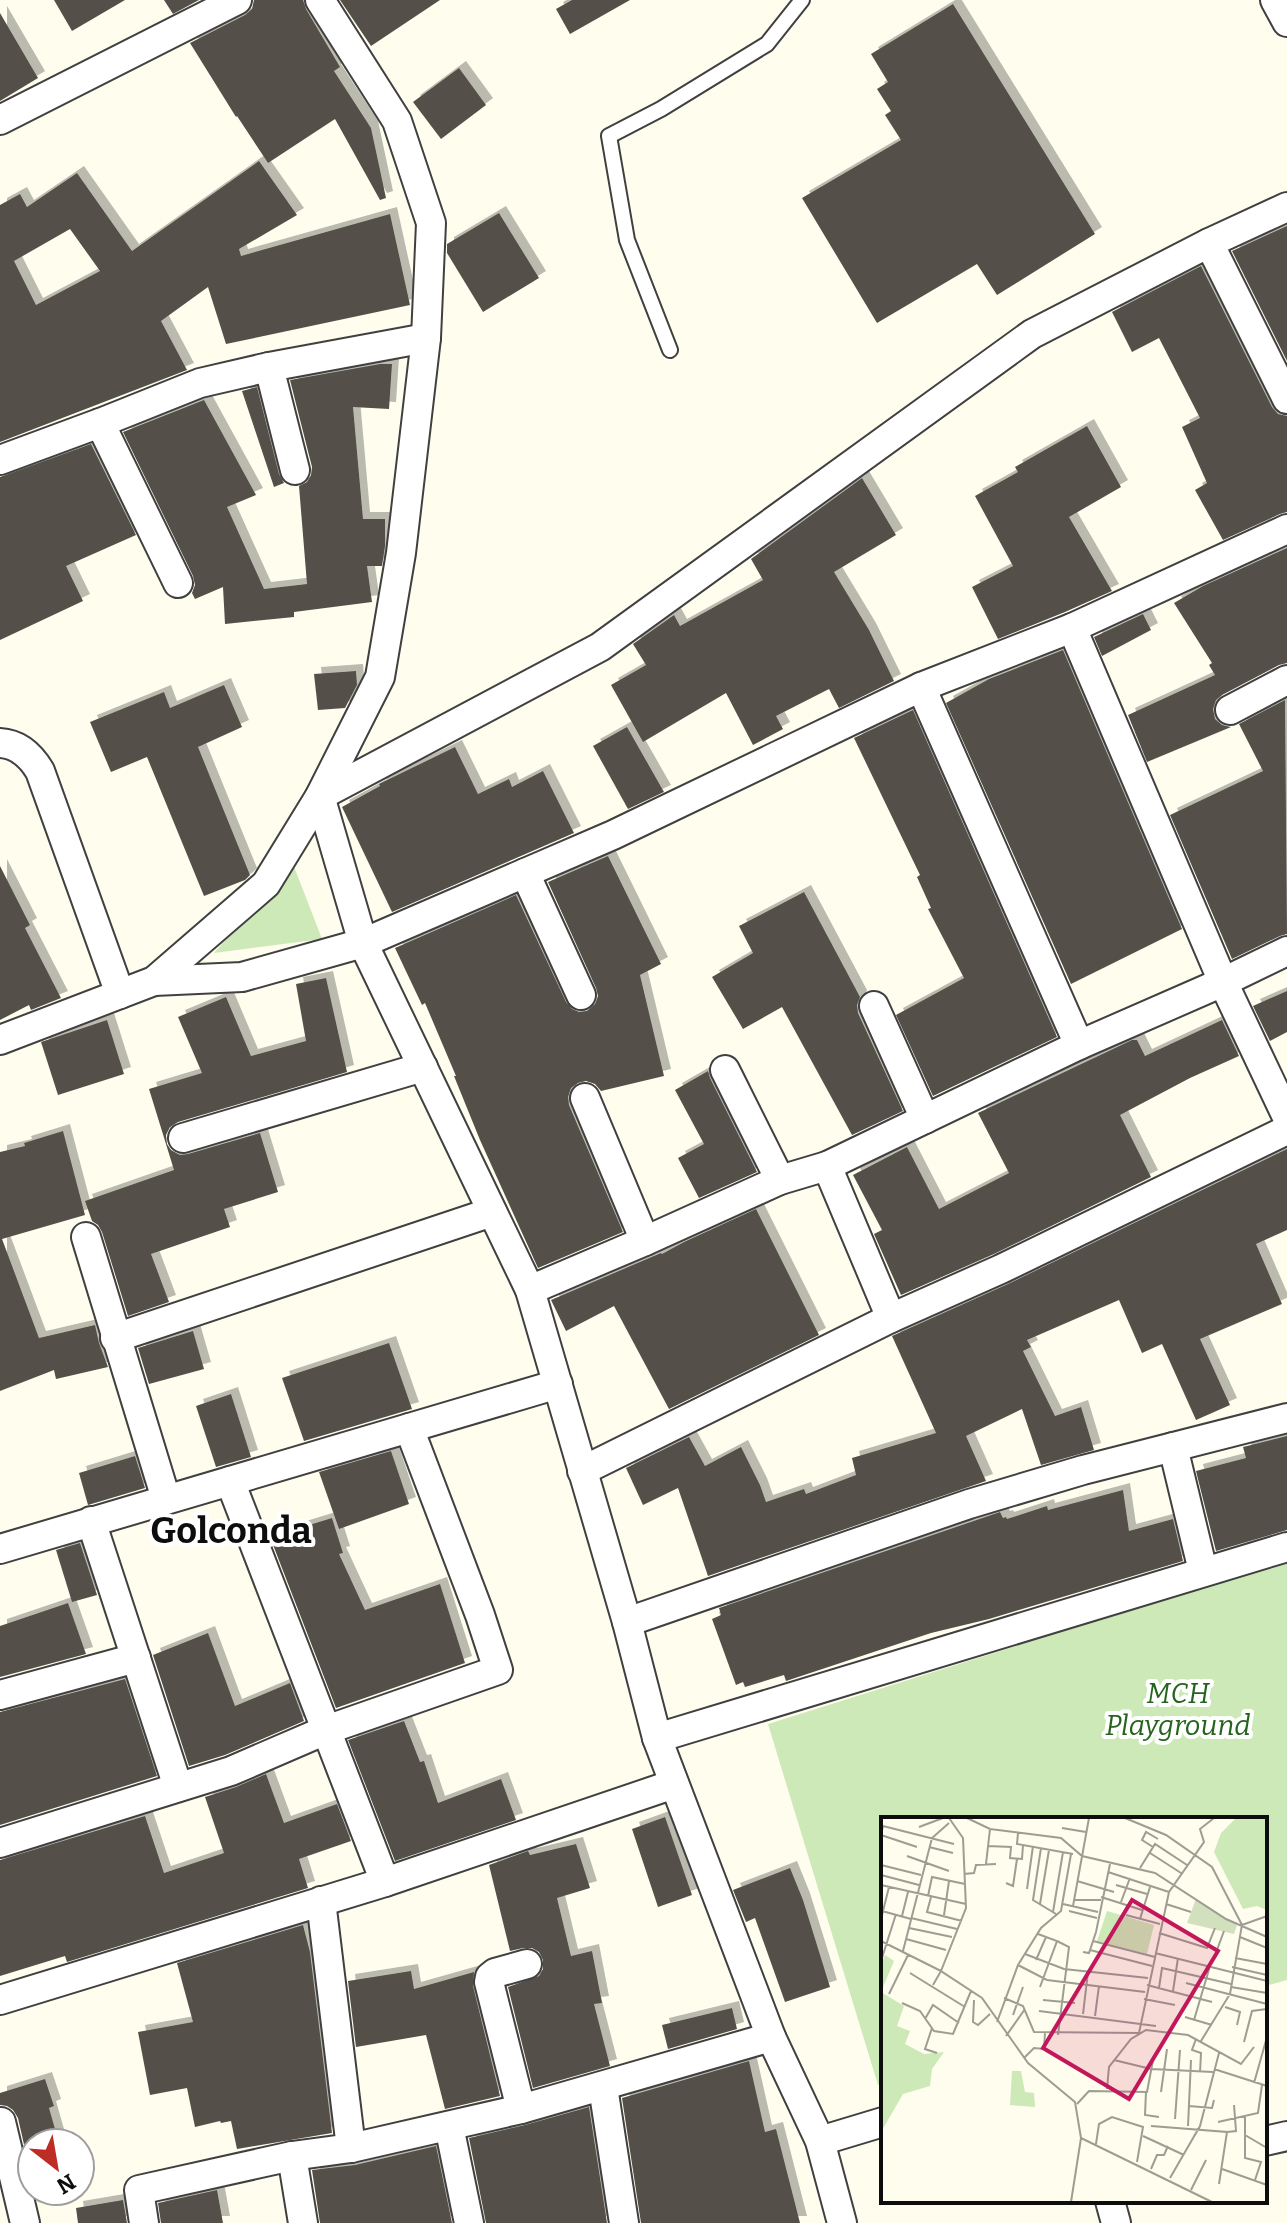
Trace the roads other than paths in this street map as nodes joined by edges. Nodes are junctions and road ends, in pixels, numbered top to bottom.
1 (237, 0) edge
2 (320, 0) edge
3 (802, 0) edge
4 (1275, 0) edge
5 (1287, 22) edge
6 (0, 120) edge
7 (1287, 207) edge
8 (1209, 243) junction
9 (426, 338) junction
10 (670, 350) dead end
11 (269, 367) junction
12 (1287, 399) edge
13 (100, 423) junction
14 (0, 460) edge
15 (295, 470) dead end
16 (1287, 529) edge
17 (178, 583) dead end
18 (1072, 628) junction
19 (1287, 680) edge
20 (921, 687) junction
21 (1230, 710) dead end
22 (0, 743) edge
23 (320, 796) junction
24 (525, 873) junction
25 (363, 943) junction
26 (1287, 951) edge
27 (154, 981) junction
28 (1223, 982) junction
29 (120, 994) junction
30 (581, 995) dead end
31 (874, 1006) dead end
32 (0, 1040) edge
33 (1079, 1045) junction
34 (423, 1067) junction
35 (725, 1070) dead end
36 (585, 1098) dead end
37 (1287, 1117) edge
38 (925, 1119) junction
39 (1287, 1130) edge
40 (183, 1138) dead end
41 (827, 1166) junction
42 (780, 1180) junction
43 (492, 1212) junction
44 (86, 1237) dead end
45 (645, 1241) junction
46 (530, 1290) junction
47 (891, 1318) junction
48 (115, 1338) junction
49 (558, 1384) junction
50 (1287, 1418) edge
51 (409, 1428) junction
52 (1173, 1447) junction
53 (582, 1471) junction
54 (230, 1481) junction
55 (166, 1499) junction
56 (91, 1521) junction
57 (1287, 1547) edge
58 (0, 1549) edge
59 (1203, 1571) junction
60 (627, 1622) junction
61 (136, 1658) junction
62 (0, 1695) edge
63 (326, 1730) junction
64 (657, 1738) junction
65 (674, 1784) junction
66 (178, 1787) junction
67 (0, 1843) edge
68 (385, 1882) junction
69 (321, 1901) junction
70 (527, 1964) dead end
71 (0, 2000) edge
72 (771, 2037) junction
73 (603, 2087) junction
74 (521, 2109) junction
75 (1, 2122) edge
76 (881, 2123) edge
77 (449, 2126) junction
78 (1287, 2136) edge
79 (820, 2141) junction
80 (1267, 2141) edge
81 (351, 2148) junction
82 (292, 2156) junction
83 (1111, 2203) edge
84 (25, 2223) edge
85 (144, 2223) edge
86 (303, 2223) edge
87 (469, 2223) edge
88 (624, 2223) edge
89 (842, 2223) edge
90 (1116, 2223) edge

1 - 6 street
2 - 9 street
3 - 10 lane
4 - 5 street
7 - 8 street
8 - 12 street
8 - 23 street
9 - 11 street
9 - 23 street
11 - 13 street
11 - 15 street
13 - 14 street
13 - 17 street
16 - 18 street
18 - 20 street
18 - 28 street
19 - 21 street
20 - 24 street
20 - 33 street
22 - 29 street
23 - 25 street
23 - 27 street
24 - 25 street
24 - 30 street
25 - 27 street
25 - 34 street
26 - 28 street
27 - 29 street
28 - 33 street
28 - 37 street
29 - 32 street
31 - 38 street
33 - 38 street
34 - 40 street
34 - 43 street
35 - 42 street
36 - 45 street
38 - 41 street
39 - 47 street
41 - 42 street
41 - 47 street
42 - 45 street
43 - 46 street
43 - 48 street
44 - 48 street
45 - 46 street
46 - 49 street
47 - 53 street
48 - 55 street
49 - 51 street
49 - 53 street
50 - 52 street
51 - 54 street
51 - 63 street
52 - 59 street
52 - 60 street
53 - 60 street
54 - 55 street
54 - 63 street
55 - 56 street
56 - 58 street
56 - 61 street
57 - 59 street
59 - 64 street
60 - 64 street
61 - 62 street
61 - 66 street
63 - 66 street
63 - 68 street
64 - 65 street
65 - 68 street
65 - 72 street
66 - 67 street
68 - 69 street
69 - 71 street
69 - 81 street
70 - 74 street
72 - 73 street
72 - 79 street
73 - 74 street
73 - 88 street
74 - 77 street
75 - 84 street
76 - 79 street
77 - 81 street
77 - 87 street
78 - 80 street
79 - 89 street
81 - 82 street
82 - 85 street
82 - 86 street
83 - 90 street

